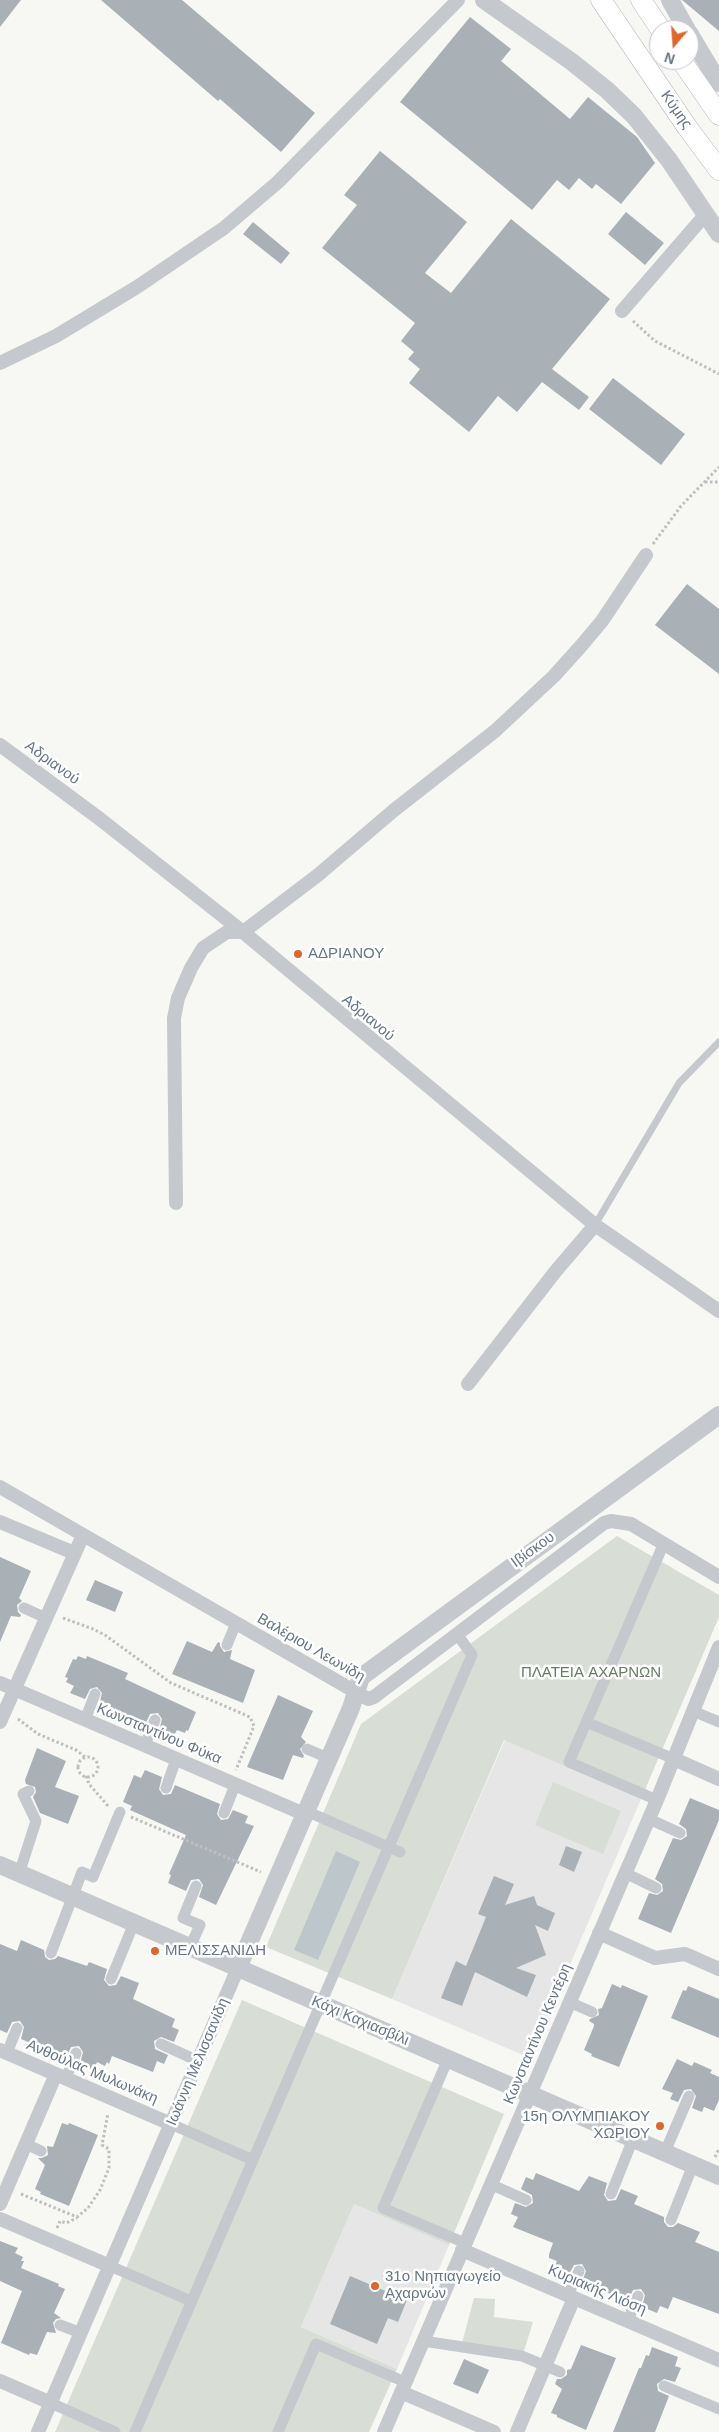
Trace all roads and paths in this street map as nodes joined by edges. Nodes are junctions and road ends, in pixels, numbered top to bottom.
1 (458, 0) edge
2 (484, 0) edge
3 (601, 0) edge
4 (641, 0) edge
5 (670, 0) edge
6 (654, 20) edge
7 (681, 20) edge
8 (699, 50) edge
9 (689, 70) edge
10 (719, 83) edge
11 (719, 115) edge
12 (719, 170) edge
13 (705, 215) junction
14 (719, 234) edge
15 (622, 311) joint
16 (0, 362) edge
17 (719, 374) edge
18 (719, 467) edge
19 (704, 482) junction
20 (719, 482) edge
21 (646, 555) joint
22 (0, 745) edge
23 (242, 932) junction
24 (719, 1042) edge
25 (176, 1204) dead end
26 (595, 1225) junction
27 (719, 1311) edge
28 (468, 1384) dead end
29 (719, 1415) edge
30 (0, 1487) edge
31 (0, 1522) edge
32 (83, 1535) junction
33 (664, 1544) junction
34 (74, 1553) junction
35 (719, 1577) edge
36 (24, 1608) dead end
37 (47, 1616) junction
38 (236, 1623) junction
39 (457, 1634) junction
40 (227, 1645) dead end
41 (719, 1647) edge
42 (0, 1683) edge
43 (14, 1689) junction
44 (355, 1692) junction
45 (96, 1694) dead end
46 (693, 1711) junction
47 (3, 1715) edge
48 (85, 1720) junction
49 (155, 1720) dead end
50 (586, 1722) junction
51 (719, 1722) edge
52 (145, 1745) junction
53 (307, 1750) dead end
54 (84, 1757) junction
55 (328, 1758) junction
56 (176, 1759) junction
57 (674, 1759) junction
58 (86, 1776) junction
59 (719, 1779) edge
60 (233, 1784) junction
61 (166, 1788) dead end
62 (29, 1791) dead end
63 (657, 1800) junction
64 (120, 1812) junction
65 (305, 1813) junction
66 (224, 1814) dead end
67 (649, 1819) junction
68 (680, 1833) dead end
69 (388, 1848) junction
70 (400, 1852) dead end
71 (0, 1865) edge
72 (625, 1873) junction
73 (19, 1874) junction
74 (277, 1878) junction
75 (196, 1886) dead end
76 (656, 1888) dead end
77 (72, 1897) junction
78 (134, 1923) junction
79 (599, 1934) junction
80 (190, 1948) junction
81 (51, 1953) dead end
82 (238, 1968) junction
83 (719, 1969) edge
84 (111, 1979) dead end
85 (569, 2002) junction
86 (320, 2004) junction
87 (592, 2012) dead end
88 (17, 2028) dead end
89 (161, 2044) dead end
90 (4, 2051) edge
91 (76, 2053) dead end
92 (448, 2059) junction
93 (198, 2061) junction
94 (61, 2076) junction
95 (530, 2094) junction
96 (689, 2096) dead end
97 (111, 2097) junction
98 (171, 2124) junction
99 (633, 2139) junction
100 (26, 2144) junction
101 (41, 2151) dead end
102 (665, 2152) junction
103 (253, 2160) junction
104 (693, 2165) junction
105 (719, 2176) edge
106 (490, 2184) junction
107 (7, 2188) junction
108 (611, 2194) dead end
109 (526, 2200) dead end
110 (0, 2204) edge
111 (77, 2218) junction
112 (671, 2220) dead end
113 (1, 2223) edge
114 (52, 2241) junction
115 (463, 2246) junction
116 (110, 2266) junction
117 (579, 2271) dead end
118 (571, 2296) junction
119 (638, 2296) dead end
120 (191, 2301) junction
121 (628, 2321) junction
122 (60, 2325) dead end
123 (81, 2334) junction
124 (423, 2341) junction
125 (719, 2360) edge
126 (545, 2366) junction
127 (560, 2372) dead end
128 (0, 2381) edge
129 (664, 2386) dead end
130 (403, 2387) junction
131 (51, 2403) junction
132 (719, 2409) edge
133 (38, 2432) edge
134 (115, 2432) edge
135 (135, 2432) edge
136 (278, 2432) edge
137 (384, 2432) edge
138 (494, 2432) edge
139 (517, 2432) edge

1 - 16 street
2 - 13 street
3 - 12 main road, Κύμης
4 - 6 main road
5 - 7 street
8 - 10 street
9 - 11 main road
13 - 14 street
13 - 15 street
15 - 17 path
18 - 19 path
19 - 20 path
19 - 21 path
21 - 23 street
22 - 23 street, Αδριανού
23 - 25 street
23 - 26 street, Αδριανού
24 - 26 lane
26 - 27 street, Αδριανού
26 - 28 street
29 - 44 street, Ιβίσκου
30 - 32 street, Βαλέριου Λεωνίδη
31 - 34 street
32 - 34 street
32 - 38 street, Βαλέριου Λεωνίδη
33 - 35 street, Βαλέριου Λεωνίδη
33 - 39 street, Βαλέριου Λεωνίδη
33 - 50 street
34 - 37 street
36 - 37 street
37 - 43 street
37 - 60 path
38 - 40 street
38 - 44 street, Βαλέριου Λεωνίδη
39 - 44 street, Βαλέριου Λεωνίδη
39 - 69 street
41 - 46 street, Κωνσταντίνου Κεντέρη
42 - 43 street, Κωνσταντίνου Φύκα
43 - 47 street
43 - 48 street, Κωνσταντίνου Φύκα
44 - 55 street, Ιωάννη Μελισσανίδη
45 - 48 street
46 - 51 street
46 - 57 street, Κωνσταντίνου Κεντέρη
47 - 54 path
48 - 52 street, Κωνσταντίνου Φύκα
49 - 52 street
50 - 57 street
50 - 63 street
52 - 56 street, Κωνσταντίνου Φύκα
53 - 55 street
54 - 58 path
54 - 58 path
55 - 65 street, Ιωάννη Μελισσανίδη
56 - 60 street, Κωνσταντίνου Φύκα
56 - 61 street
57 - 59 street
57 - 63 street, Κωνσταντίνου Κεντέρη
58 - 64 path
60 - 65 street, Κωνσταντίνου Φύκα
60 - 66 street
62 - 73 street
63 - 67 street, Κωνσταντίνου Κεντέρη
64 - 74 path
64 - 77 street
65 - 69 street
65 - 74 street, Ιωάννη Μελισσανίδη
67 - 68 street
67 - 72 street, Κωνσταντίνου Κεντέρη
69 - 70 street
69 - 86 street
71 - 73 street, Κάχι Καχιασβίλι
72 - 76 street
72 - 79 street, Κωνσταντίνου Κεντέρη
73 - 77 street, Κάχι Καχιασβίλι
74 - 82 street, Ιωάννη Μελισσανίδη
75 - 80 street
77 - 78 street, Κάχι Καχιασβίλι
77 - 81 street
78 - 80 street, Κάχι Καχιασβίλι
78 - 84 street
79 - 83 street
79 - 85 street, Κωνσταντίνου Κεντέρη
80 - 82 street, Κάχι Καχιασβίλι
82 - 86 street, Κάχι Καχιασβίλι
82 - 93 street, Ιωάννη Μελισσανίδη
85 - 87 street
85 - 95 street, Κωνσταντίνου Κεντέρη
86 - 92 street, Κάχι Καχιασβίλι
86 - 103 street
88 - 90 street
89 - 93 street
90 - 94 street, Ανθούλας Μυλωνάκη
91 - 94 street
92 - 95 street, Κάχι Καχιασβίλι
92 - 115 street
93 - 98 street, Ιωάννη Μελισσανίδη
94 - 97 street, Ανθούλας Μυλωνάκη
94 - 100 street
95 - 99 street, Κάχι Καχιασβίλι
95 - 106 street, Κωνσταντίνου Κεντέρη
96 - 102 street
97 - 98 street, Ανθούλας Μυλωνάκη
97 - 111 path
98 - 103 street
98 - 116 street, Ιωάννη Μελισσανίδη
99 - 102 street, Κάχι Καχιασβίλι
99 - 108 street
100 - 101 street
100 - 107 street
102 - 104 street, Κάχι Καχιασβίλι
103 - 120 street
104 - 105 street, Κάχι Καχιασβίλι
104 - 112 street
106 - 109 street
106 - 115 street, Κωνσταντίνου Κεντέρη
107 - 110 street
107 - 111 path
111 - 114 path
113 - 114 street
114 - 116 street
115 - 118 street, Κυριακής Λιόση
115 - 124 street, Κωνσταντίνου Κεντέρη
116 - 120 street
116 - 123 street, Ιωάννη Μελισσανίδη
117 - 118 street
118 - 121 street, Κυριακής Λιόση
118 - 126 street
119 - 121 street
120 - 135 street
121 - 125 street, Κυριακής Λιόση
122 - 123 street
123 - 131 street, Ιωάννη Μελισσανίδη
124 - 126 street
124 - 130 street, Κωνσταντίνου Κεντέρη
126 - 127 street
126 - 139 street
128 - 131 street
129 - 132 street
130 - 136 street
130 - 137 street, Κωνσταντίνου Κεντέρη
130 - 138 street
131 - 133 street, Ιωάννη Μελισσανίδη
131 - 134 street

